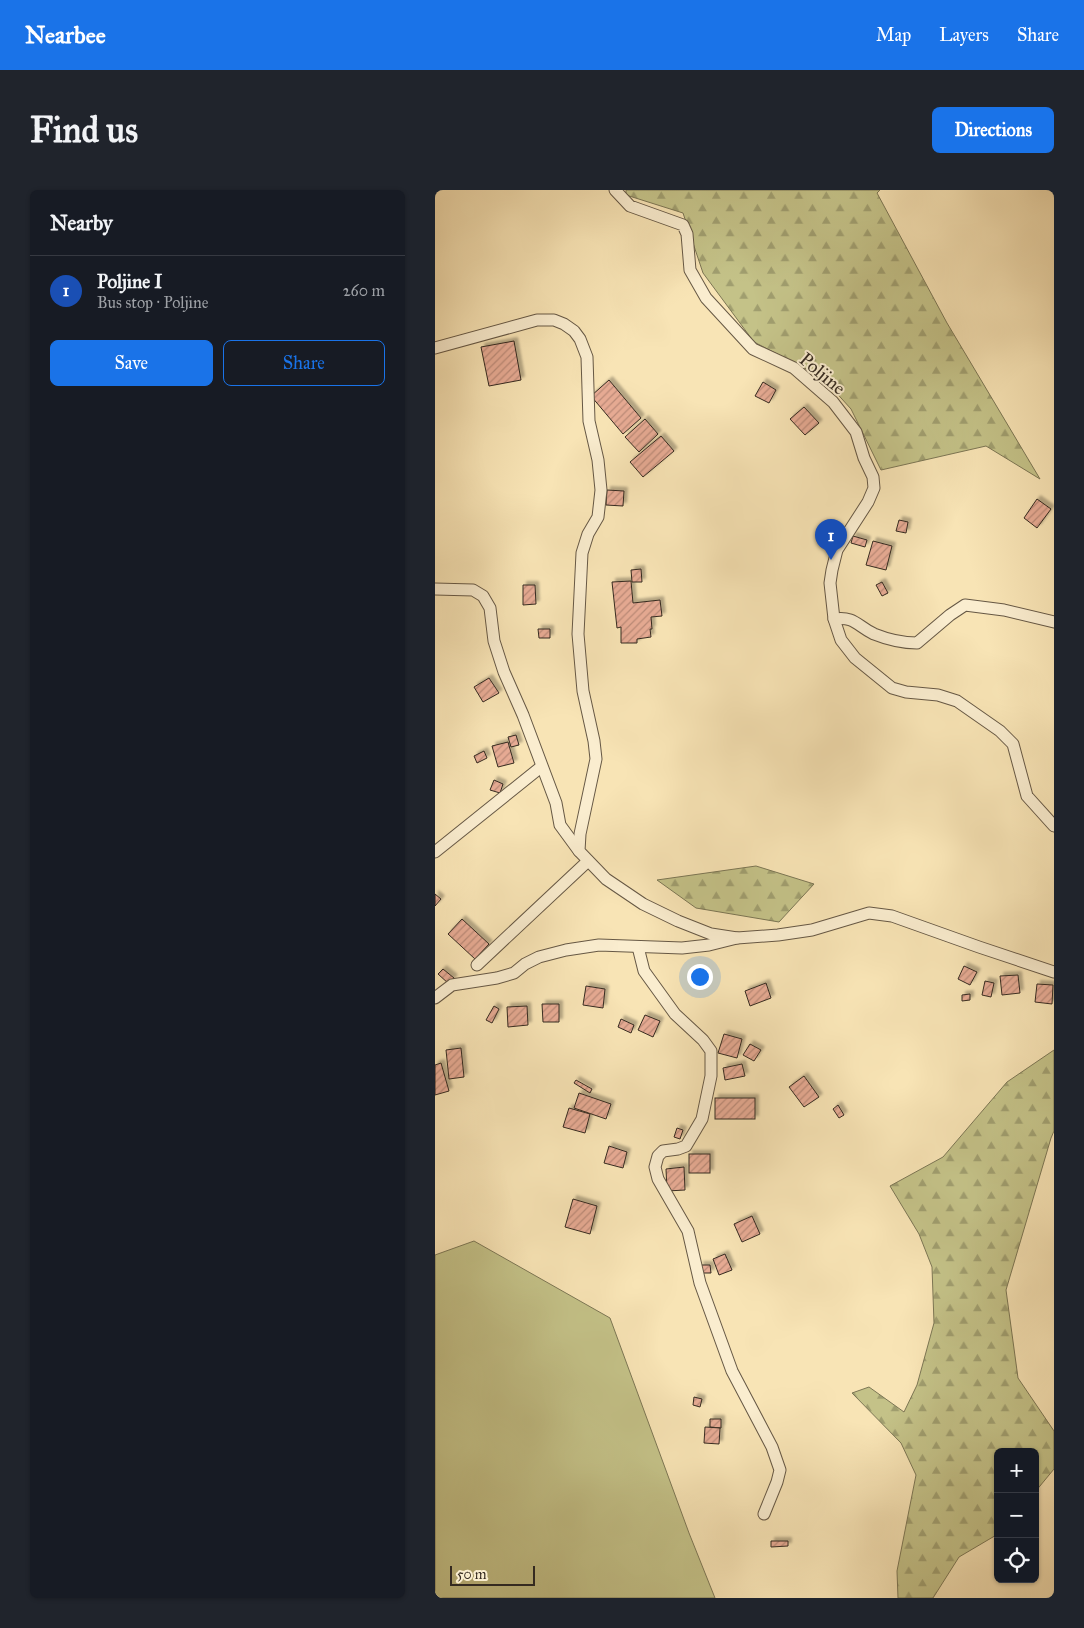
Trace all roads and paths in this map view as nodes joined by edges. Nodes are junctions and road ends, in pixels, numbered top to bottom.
1 (615, 190) edge
2 (435, 348) edge
3 (435, 588) edge
4 (834, 619) junction
5 (1054, 622) edge
6 (541, 767) junction
7 (1054, 826) edge
8 (579, 851) junction
9 (435, 852) edge
10 (589, 861) junction
11 (737, 938) junction
12 (638, 947) junction
13 (477, 965) dead end
14 (1054, 972) edge
15 (435, 998) edge
16 (764, 1514) dead end

1 - 4 street, Poljine
2 - 8 street
3 - 6 street
4 - 5 street
4 - 7 street, Poljine
6 - 8 street
6 - 9 street
8 - 10 street
10 - 11 street
10 - 13 street
11 - 12 street
11 - 14 street
12 - 15 street
12 - 16 street

